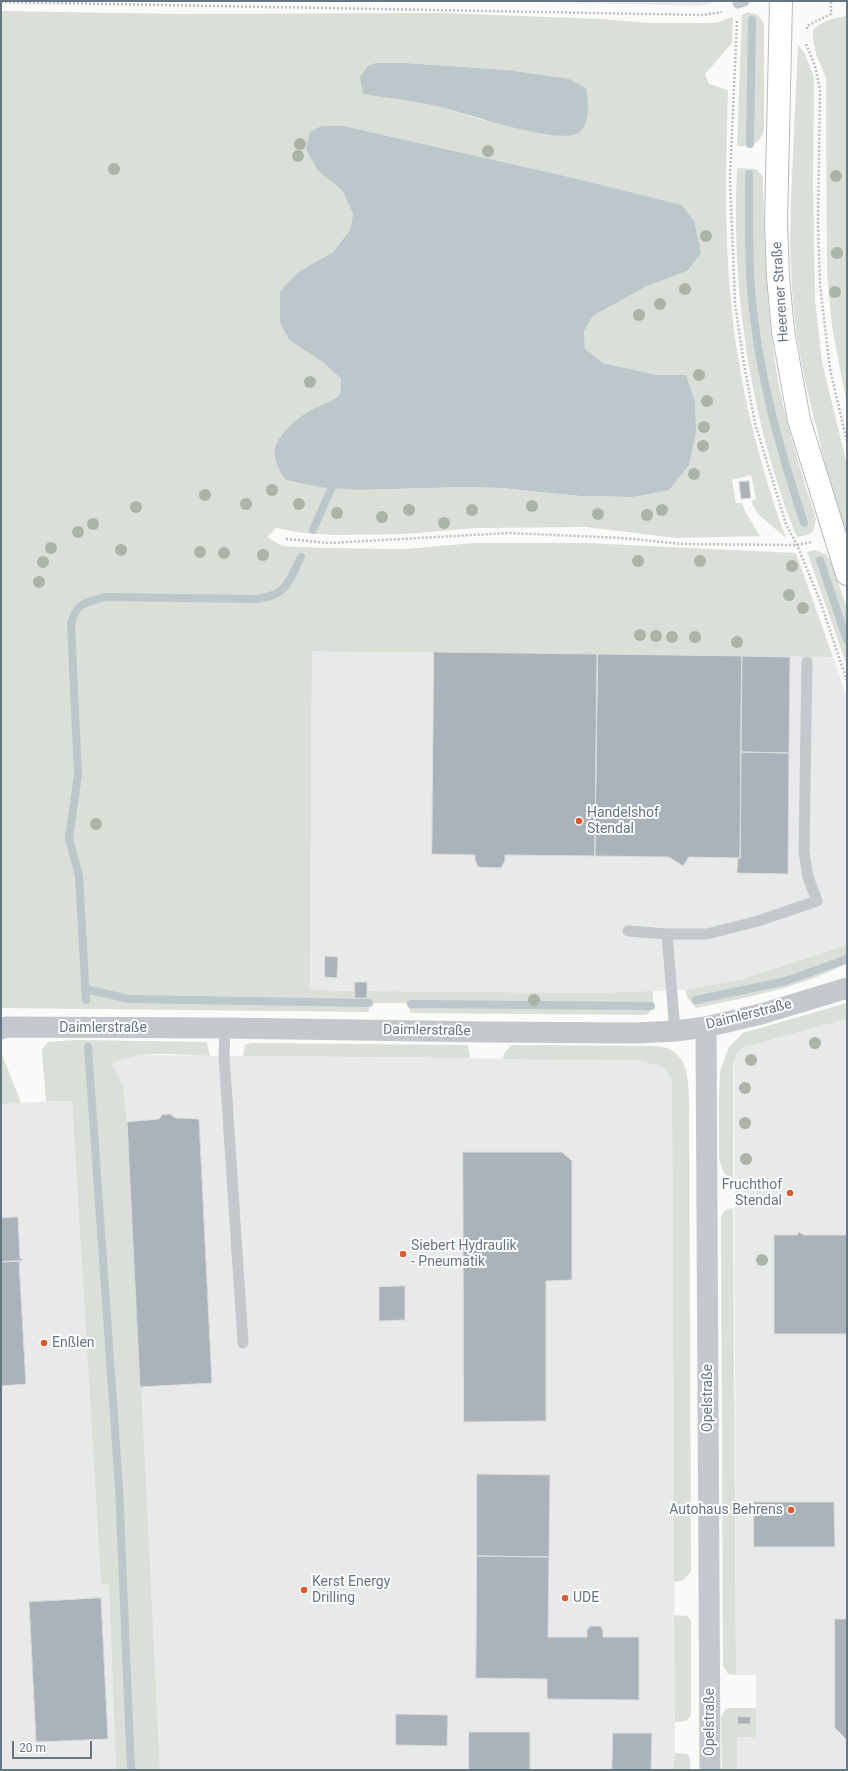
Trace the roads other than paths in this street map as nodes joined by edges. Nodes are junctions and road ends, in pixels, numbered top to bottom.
1 (781, 1) edge
2 (846, 567) edge
3 (807, 662) dead end
4 (628, 932) dead end
5 (667, 934) junction
6 (847, 988) edge
7 (706, 1027) junction
8 (225, 1028) junction
9 (1, 1029) edge
10 (674, 1031) junction
11 (243, 1343) dead end
12 (710, 1770) edge

1 - 2 main road, Heerener Straße
3 - 5 lane
4 - 5 lane
5 - 10 lane
6 - 7 street, Daimlerstraße
7 - 10 street, Daimlerstraße
7 - 12 street, Opelstraße
8 - 9 street, Daimlerstraße
8 - 10 street, Daimlerstraße
8 - 11 lane

